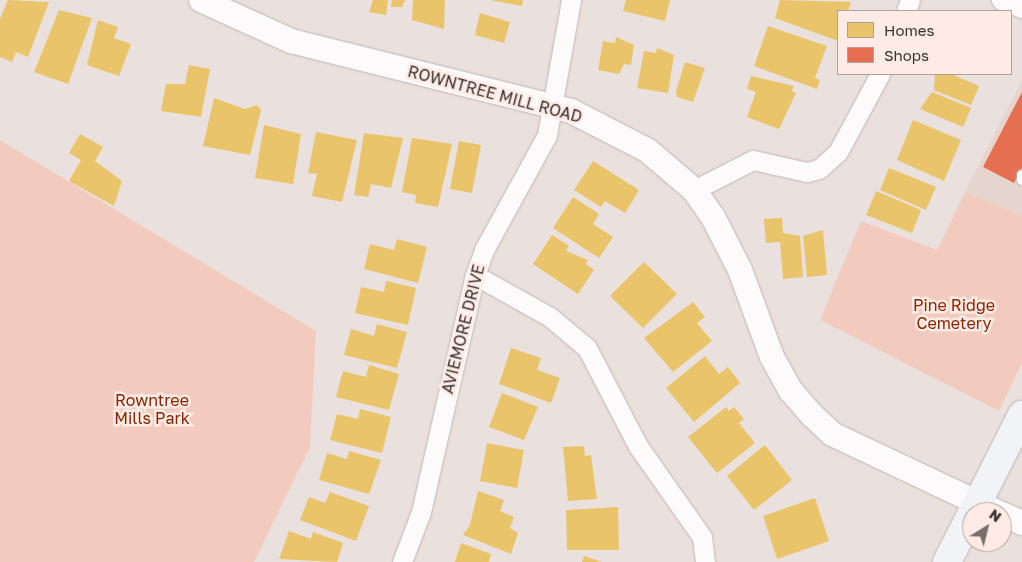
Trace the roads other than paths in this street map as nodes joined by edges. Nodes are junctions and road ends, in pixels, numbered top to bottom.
1 (201, 0) edge
2 (571, 0) edge
3 (1001, 0) edge
4 (1022, 8) edge
5 (879, 75) edge
6 (555, 108) junction
7 (1022, 175) edge
8 (1022, 180) edge
9 (694, 190) junction
10 (475, 275) junction
11 (1022, 415) edge
12 (964, 502) edge
13 (984, 502) edge
14 (962, 538) edge
15 (402, 562) edge
16 (705, 562) edge
17 (947, 562) edge

1 - 6 street, ROWNTREE MILL ROAD
2 - 6 street, AVIEMORE DRIVE
3 - 4 street
5 - 9 street
6 - 9 street, ROWNTREE MILL ROAD
6 - 10 street, AVIEMORE DRIVE
7 - 8 lane
9 - 12 street, ROWNTREE MILL ROAD
10 - 15 street, AVIEMORE DRIVE
10 - 16 street
11 - 13 main road
14 - 17 main road

